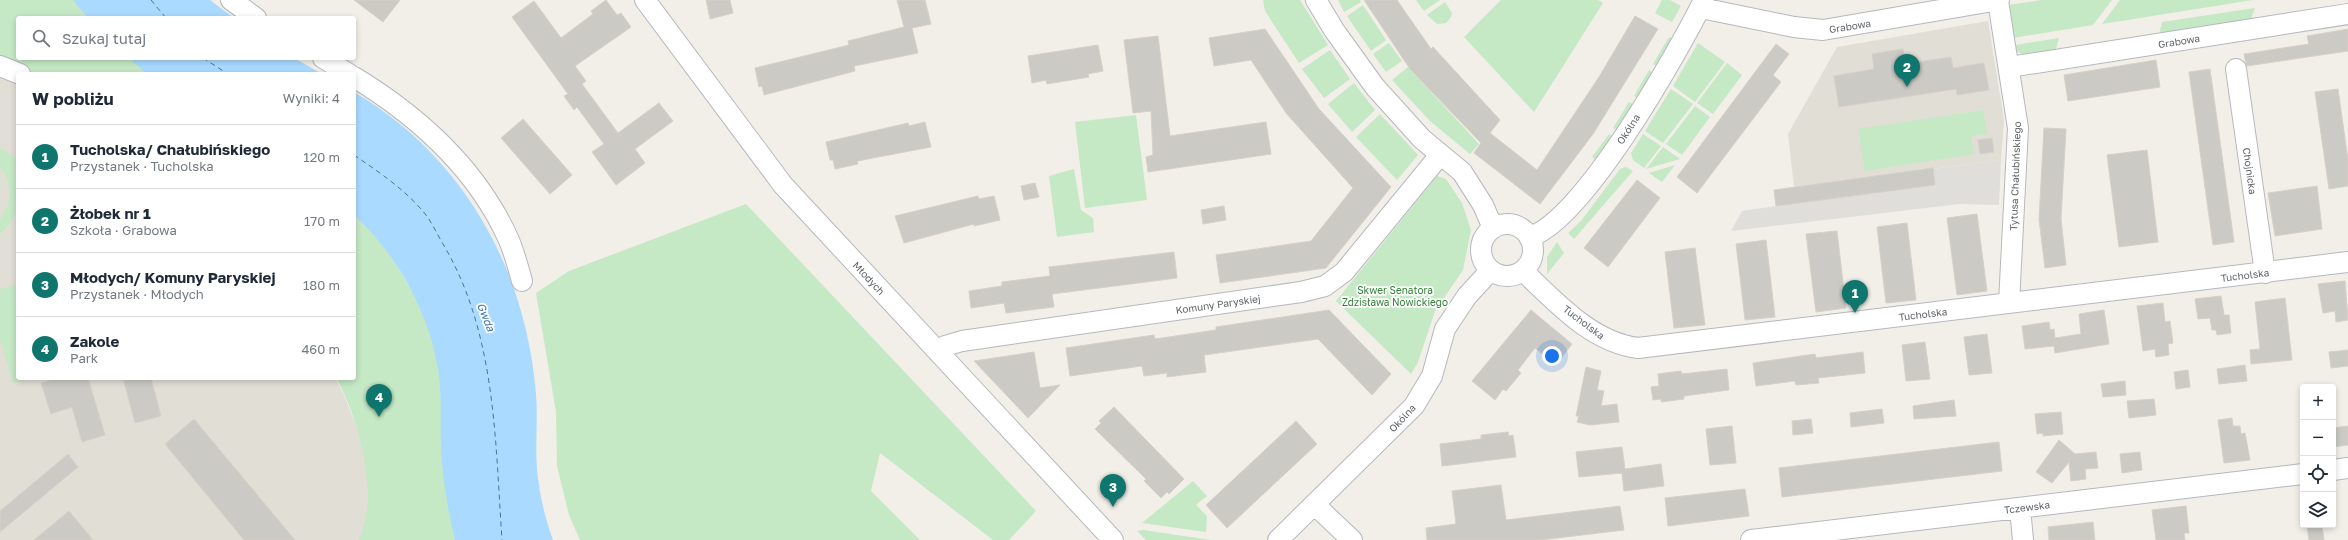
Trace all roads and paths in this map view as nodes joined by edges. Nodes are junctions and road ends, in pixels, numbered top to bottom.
1 (231, 0) edge
2 (645, 0) edge
3 (1316, 0) edge
4 (1999, 1) edge
5 (1703, 4) edge
6 (2348, 14) edge
7 (253, 16) edge
8 (326, 60) edge
9 (0, 66) edge
10 (2010, 67) junction
11 (2236, 69) dead end
12 (16, 72) edge
13 (346, 72) edge
14 (356, 78) edge
15 (1440, 155) junction
16 (1493, 228) junction
17 (1529, 237) junction
18 (2348, 262) edge
19 (1490, 271) junction
20 (1523, 271) junction
21 (2265, 273) junction
22 (522, 281) dead end
23 (2009, 303) junction
24 (938, 352) junction
25 (2348, 468) edge
26 (2336, 470) edge
27 (2300, 474) edge
28 (1315, 505) junction
29 (2020, 508) junction
30 (1113, 540) edge
31 (1278, 540) edge
32 (1352, 540) edge
33 (1751, 540) edge
34 (2023, 540) edge

1 - 7 street
2 - 24 street, Młodych
3 - 15 street
4 - 5 street, Grabowa
4 - 10 street, Tytusa Chałubińskiego
5 - 17 street, Okólna
6 - 10 street, Grabowa
8 - 13 street
9 - 12 street
10 - 23 street, Tytusa Chałubińskiego
11 - 21 street, Chojnicka
14 - 22 street
15 - 16 street
15 - 24 street, Komuny Paryskiej
16 - 17 street
16 - 19 street
17 - 20 street
18 - 21 street, Tucholska
19 - 20 street
19 - 28 street, Okólna
20 - 23 street, Tucholska
21 - 23 street, Tucholska
24 - 30 street, Młodych
25 - 26 street
27 - 29 street, Tczewska
28 - 31 street, Okólna
28 - 32 street
29 - 33 street, Tczewska
29 - 34 street

